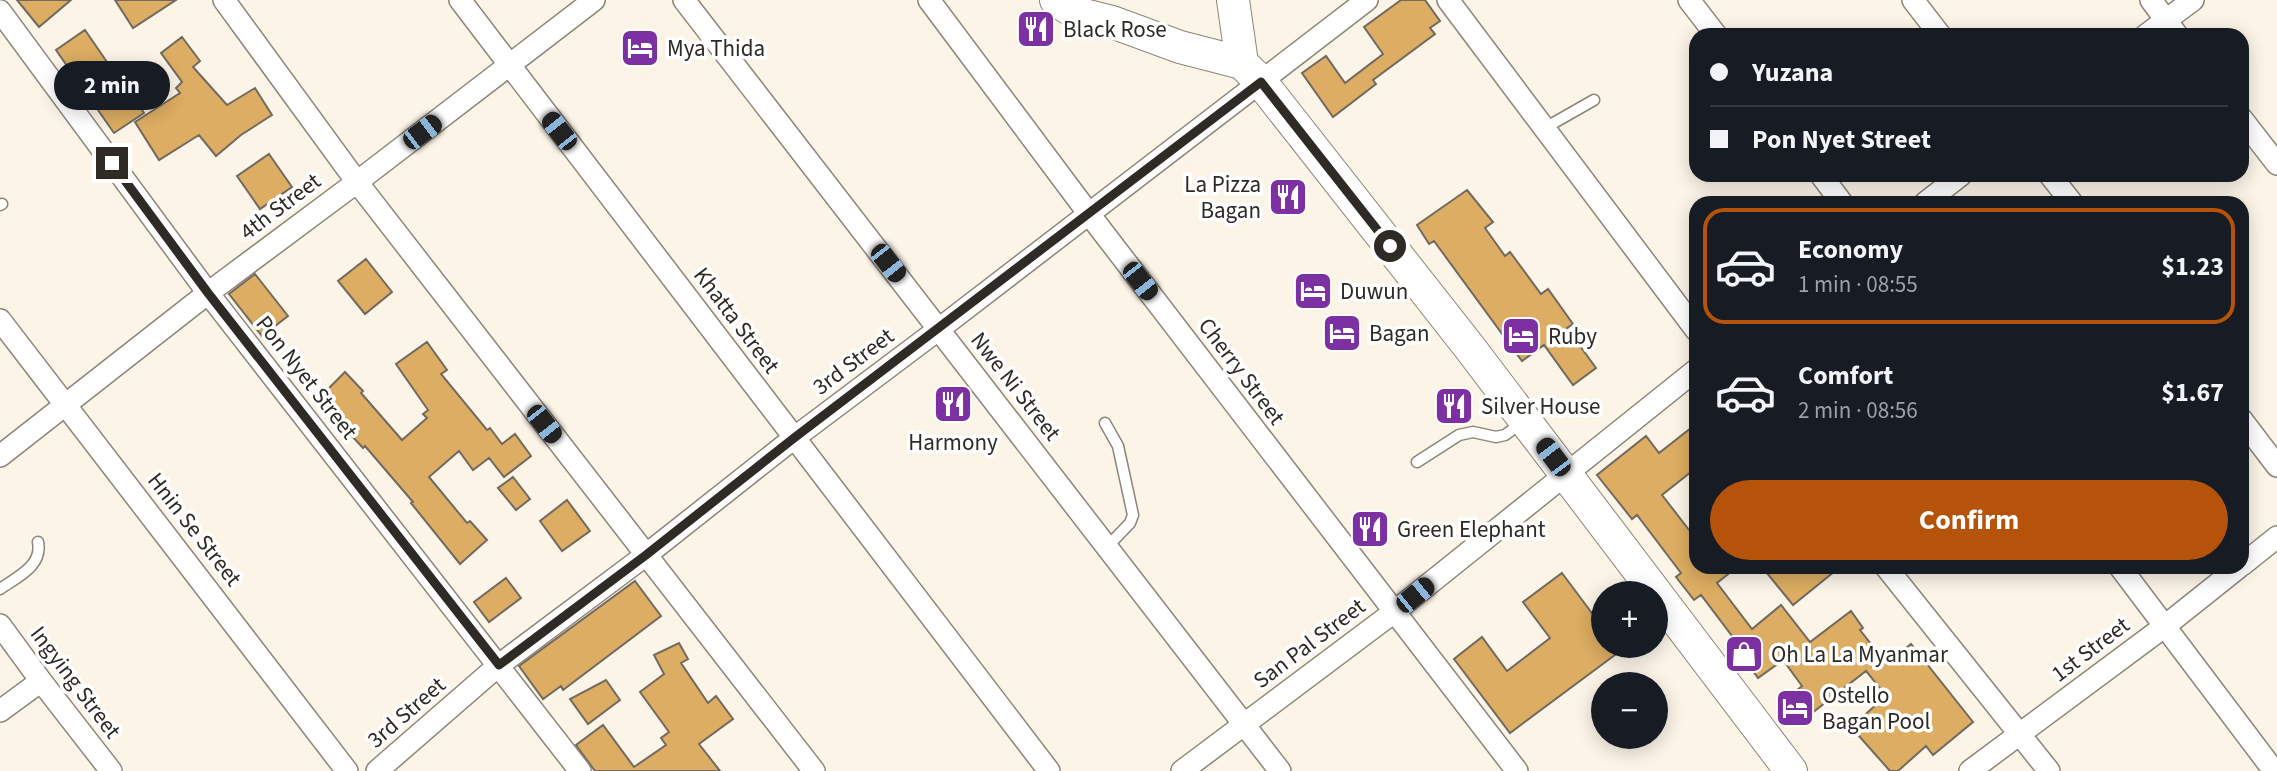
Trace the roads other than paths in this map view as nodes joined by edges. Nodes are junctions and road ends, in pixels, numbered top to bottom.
1 (224, 0) edge
2 (460, 0) edge
3 (594, 0) edge
4 (684, 0) edge
5 (929, 0) edge
6 (1056, 0) edge
7 (1233, 0) edge
8 (1367, 0) edge
9 (1448, 0) edge
10 (1689, 0) edge
11 (1913, 0) edge
12 (2151, 0) edge
13 (2193, 0) edge
14 (0, 11) edge
15 (1711, 28) edge
16 (1935, 28) edge
17 (2171, 28) edge
18 (509, 65) junction
19 (1252, 73) junction
20 (1594, 100) dead end
21 (2249, 128) edge
22 (1543, 129) junction
23 (2277, 164) edge
24 (357, 182) junction
25 (1952, 182) edge
26 (2056, 182) edge
27 (1934, 196) edge
28 (2066, 196) edge
29 (1089, 214) junction
30 (208, 293) junction
31 (0, 320) edge
32 (1689, 321) edge
33 (939, 329) junction
34 (1689, 376) edge
35 (65, 404) junction
36 (1525, 420) junction
37 (1105, 423) dead end
38 (2249, 430) edge
39 (794, 438) junction
40 (0, 456) edge
41 (1417, 462) dead end
42 (2277, 466) edge
43 (1566, 475) junction
44 (2277, 537) edge
45 (38, 542) dead end
46 (1108, 546) junction
47 (646, 555) junction
48 (2249, 559) edge
49 (1892, 574) edge
50 (2125, 574) edge
51 (2230, 574) edge
52 (0, 589) edge
53 (1394, 612) junction
54 (0, 625) edge
55 (2165, 626) junction
56 (499, 665) junction
57 (41, 681) junction
58 (0, 711) edge
59 (1245, 725) junction
60 (2020, 733) junction
61 (111, 771) edge
62 (347, 771) edge
63 (377, 771) edge
64 (580, 771) edge
65 (814, 771) edge
66 (1049, 771) edge
67 (1182, 771) edge
68 (1280, 771) edge
69 (1517, 771) edge
70 (1791, 771) edge
71 (1970, 771) edge
72 (2049, 771) edge
73 (2274, 771) edge

1 - 24 street
2 - 18 street, Khatta Street
3 - 18 street, 4th Street
4 - 33 street, Nwe Ni Street
5 - 29 street, Cherry Street
6 - 19 street
7 - 19 street
8 - 19 street, 3rd Street
9 - 22 street
10 - 15 street
11 - 16 street
12 - 17 street
13 - 17 street
14 - 30 street, Pon Nyet Street
18 - 24 street, 4th Street
18 - 39 street, Khatta Street
19 - 29 street, 3rd Street
19 - 36 street
20 - 22 lane
21 - 23 street
22 - 32 street
24 - 30 street, 4th Street
24 - 47 street
25 - 27 street
26 - 28 street
29 - 33 street, 3rd Street
29 - 53 street, Cherry Street
30 - 35 street, 4th Street
30 - 56 street, Pon Nyet Street
31 - 35 street, Hnin Se Street
33 - 39 street, 3rd Street
33 - 46 street, Nwe Ni Street
34 - 43 street, San Pal Street
35 - 40 street, 4th Street
35 - 62 street, Hnin Se Street
36 - 41 lane
36 - 43 street
37 - 46 lane
38 - 42 street
39 - 47 street, 3rd Street
39 - 66 street, Khatta Street
43 - 53 street, San Pal Street
43 - 70 street
44 - 48 street, 1st Street
45 - 52 lane
46 - 59 street, Nwe Ni Street
47 - 56 street, 3rd Street
47 - 65 street
49 - 60 street
50 - 55 street
51 - 55 street, 1st Street
53 - 59 street, San Pal Street
53 - 69 street, Cherry Street
54 - 57 street, Ingying Street
55 - 60 street, 1st Street
55 - 73 street
56 - 63 street, 3rd Street
56 - 64 street, Pon Nyet Street
57 - 58 street
57 - 61 street, Ingying Street
59 - 67 street, San Pal Street
59 - 68 street, Nwe Ni Street
60 - 71 street, 1st Street
60 - 72 street

